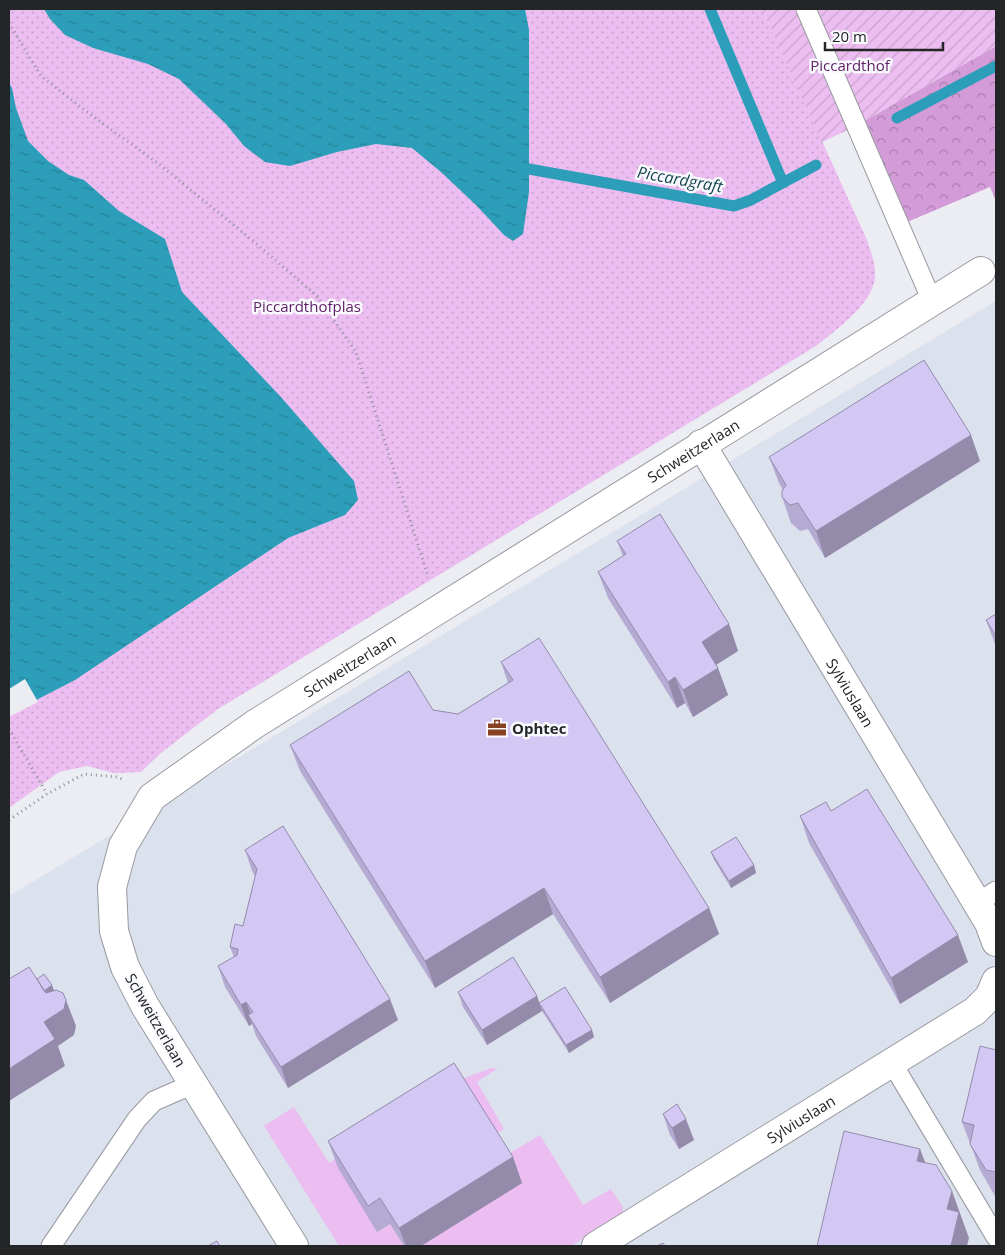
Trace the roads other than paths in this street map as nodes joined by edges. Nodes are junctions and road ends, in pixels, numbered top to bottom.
1 (806, 9) edge
2 (981, 271) dead end
3 (932, 301) junction
4 (701, 444) junction
5 (987, 897) edge
6 (996, 942) edge
7 (996, 981) edge
8 (892, 1063) junction
9 (193, 1084) junction
10 (996, 1237) edge
11 (51, 1246) edge
12 (294, 1246) edge
13 (596, 1246) edge

1 - 3 lane
2 - 3 street, Schweitzerlaan
3 - 4 street, Schweitzerlaan
4 - 5 street, Sylviuslaan
4 - 9 street, Schweitzerlaan
5 - 6 street, Sylviuslaan
7 - 8 street, Sylviuslaan
8 - 10 lane
8 - 13 street, Sylviuslaan
9 - 11 lane
9 - 12 street, Schweitzerlaan

